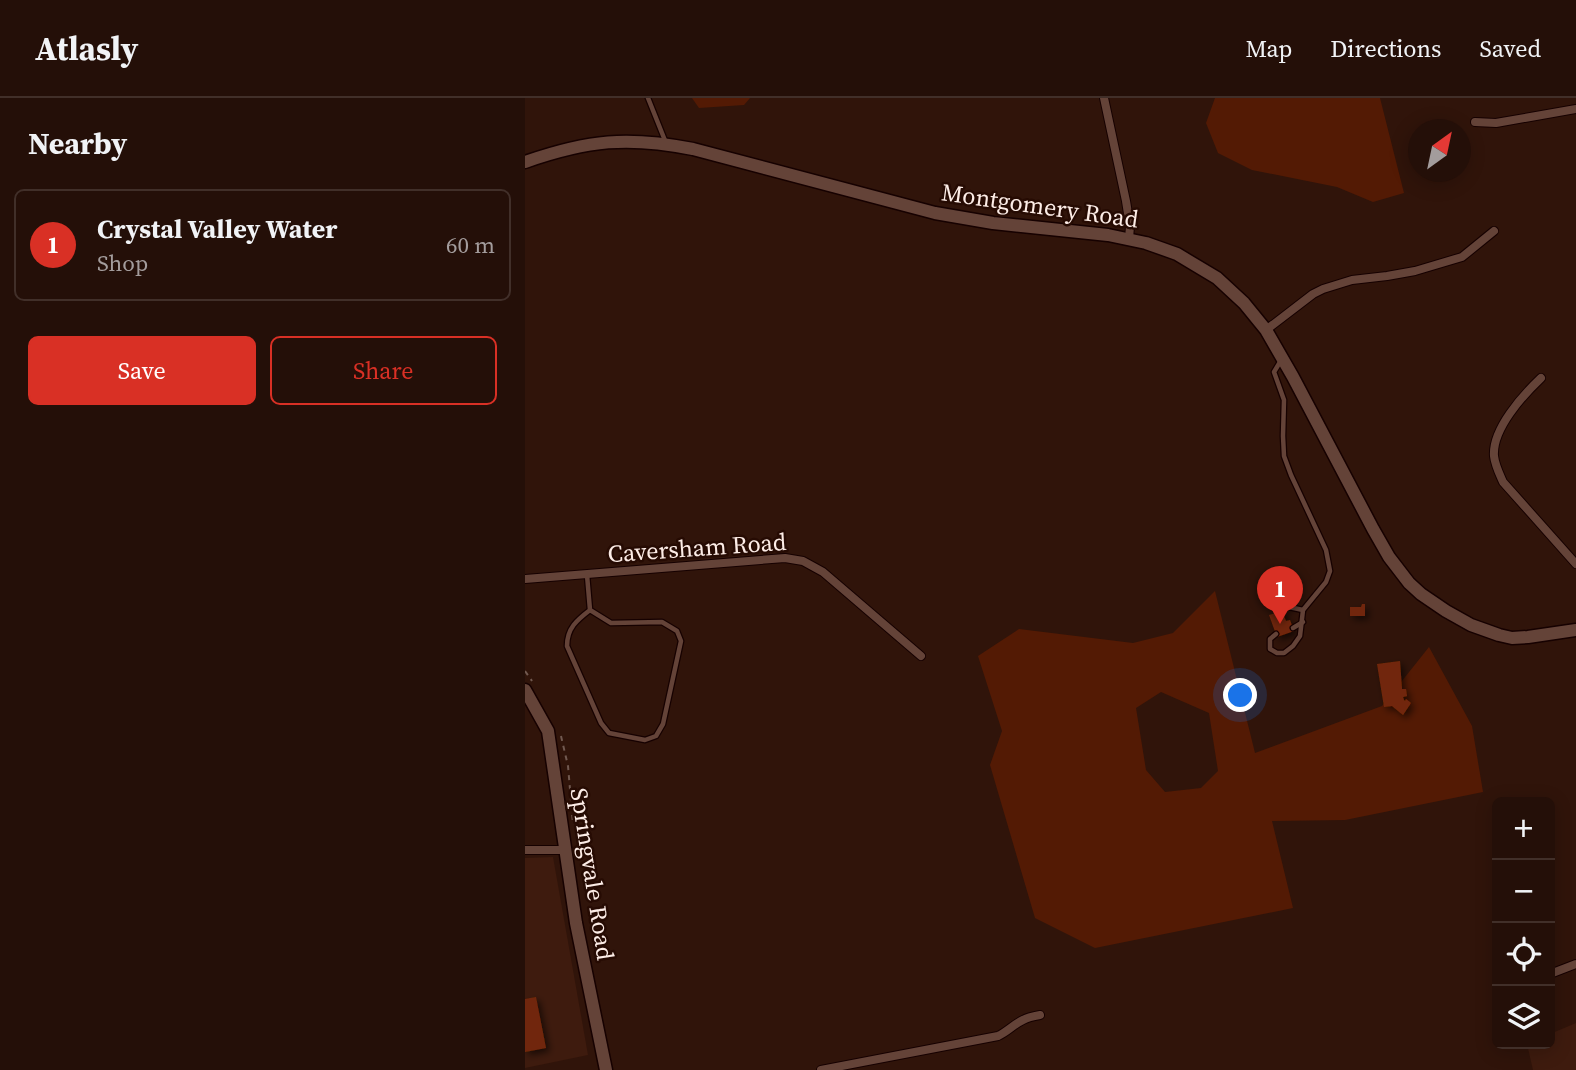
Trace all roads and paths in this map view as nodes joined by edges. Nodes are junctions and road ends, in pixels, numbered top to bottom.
1 (648, 98) edge
2 (1104, 98) edge
3 (1576, 109) edge
4 (1475, 122) dead end
5 (666, 144) junction
6 (525, 162) edge
7 (1494, 231) dead end
8 (1129, 239) junction
9 (1266, 330) junction
10 (1283, 358) junction
11 (1541, 377) dead end
12 (1576, 564) edge
13 (587, 575) junction
14 (525, 579) edge
15 (1274, 608) dead end
16 (590, 610) junction
17 (1303, 610) junction
18 (1303, 622) junction
19 (1293, 628) dead end
20 (1576, 630) edge
21 (1276, 634) dead end
22 (921, 656) dead end
23 (525, 690) edge
24 (525, 850) edge
25 (565, 850) junction
26 (1576, 964) edge
27 (1555, 972) edge
28 (1040, 1015) dead end
29 (606, 1070) edge
30 (821, 1070) edge

1 - 5 lane
2 - 8 street
3 - 4 street
5 - 6 street, Montgomery Road
5 - 8 street, Montgomery Road
7 - 9 street
8 - 9 street, Montgomery Road
9 - 10 street, Montgomery Road
10 - 17 lane
10 - 20 street, Montgomery Road
11 - 12 street
13 - 14 street, Caversham Road
13 - 16 lane
13 - 22 street, Caversham Road
15 - 17 lane
16 - 16 lane
17 - 18 lane
18 - 19 lane
18 - 21 lane
23 - 25 street, Springvale Road
24 - 25 street
25 - 29 street, Springvale Road
26 - 27 street
28 - 30 street

